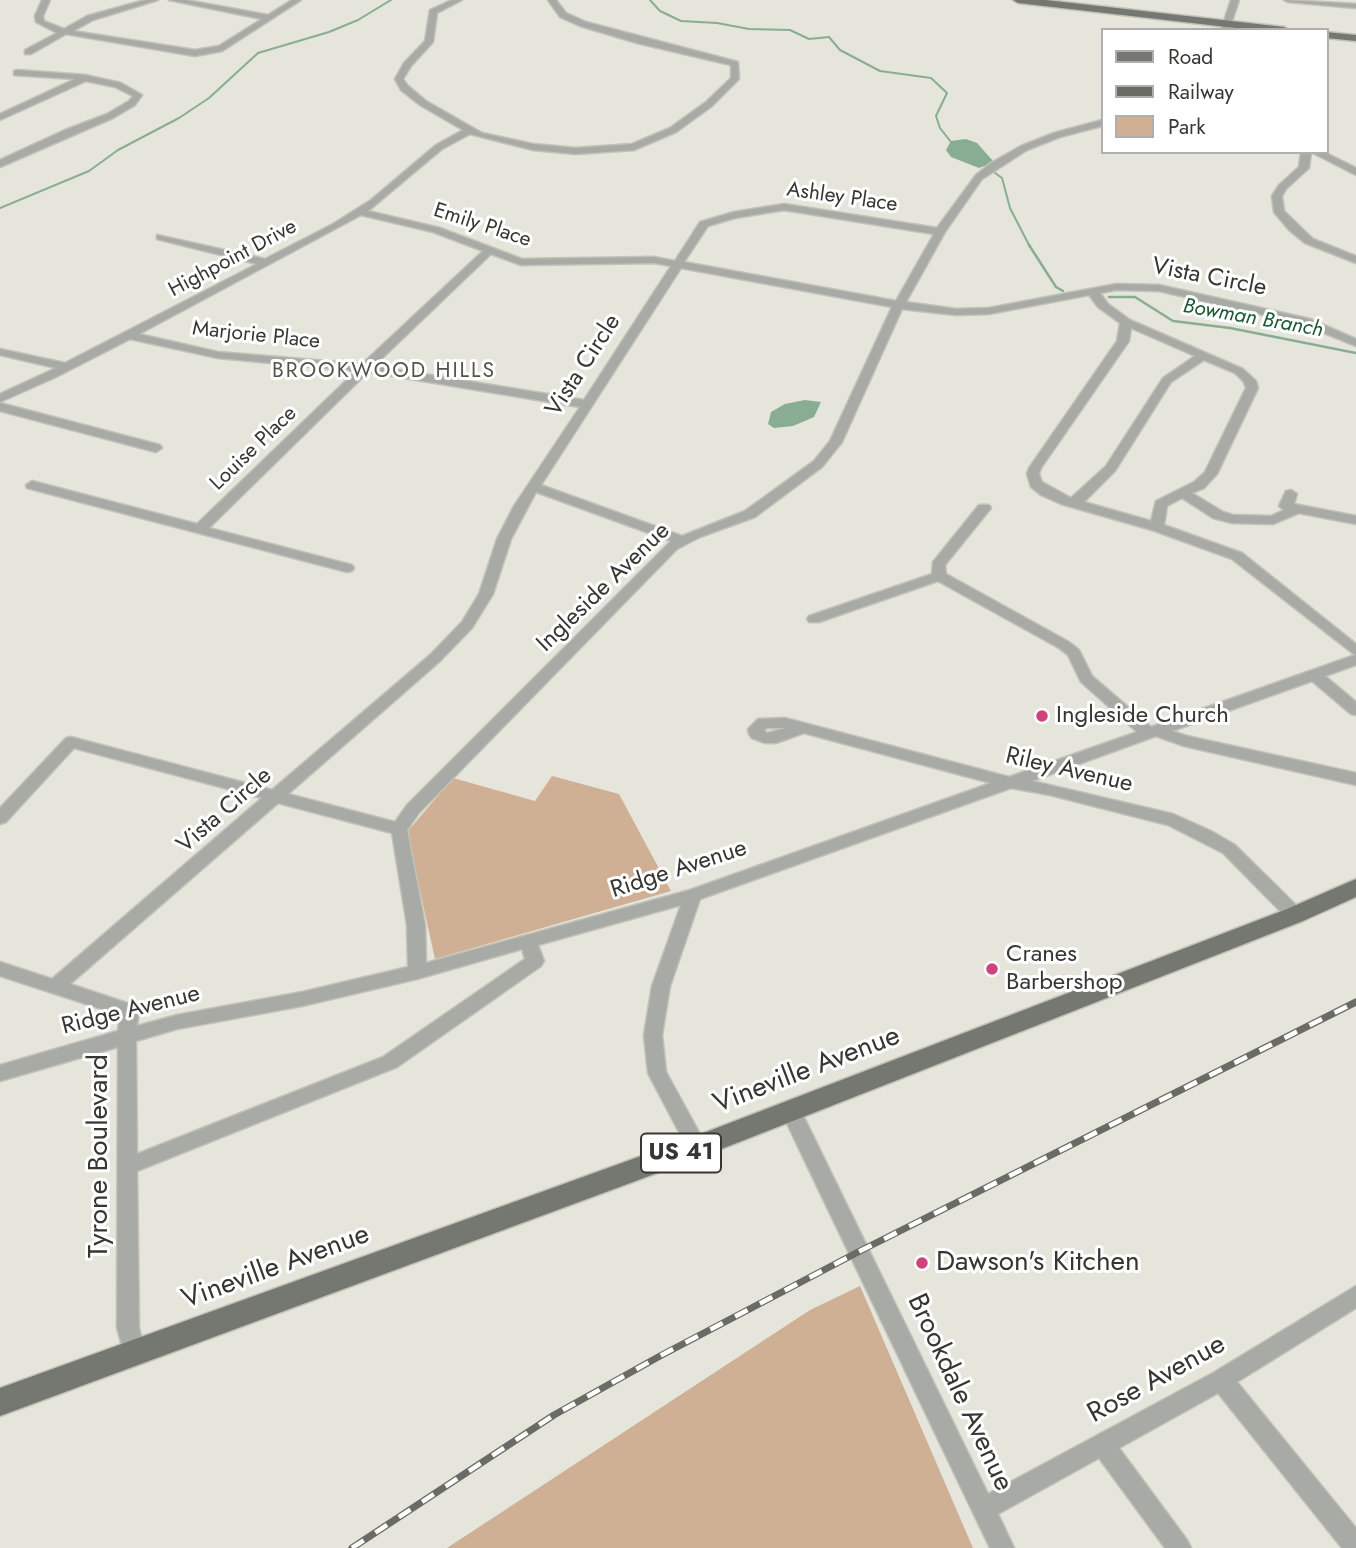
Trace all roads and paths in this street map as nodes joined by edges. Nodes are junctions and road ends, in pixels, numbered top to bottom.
1 (46, 0) edge
2 (154, 0) edge
3 (173, 0) edge
4 (297, 0) edge
5 (458, 0) edge
6 (552, 0) edge
7 (1018, 0) edge
8 (1235, 0) edge
9 (1288, 0) edge
10 (1356, 6) edge
11 (270, 18) junction
12 (1227, 27) edge
13 (1246, 28) edge
14 (62, 32) junction
15 (1328, 35) edge
16 (1356, 38) edge
17 (28, 52) dead end
18 (17, 73) dead end
19 (85, 78) junction
20 (0, 117) edge
21 (1100, 125) edge
22 (468, 131) junction
23 (1306, 154) edge
24 (1320, 154) edge
25 (0, 164) edge
26 (1343, 167) junction
27 (1304, 169) junction
28 (1356, 172) edge
29 (360, 212) junction
30 (940, 232) junction
31 (161, 237) dead end
32 (488, 252) junction
33 (1356, 260) edge
34 (267, 263) junction
35 (677, 264) junction
36 (1091, 291) junction
37 (1075, 294) junction
38 (874, 300) junction
39 (900, 305) junction
40 (1102, 305) junction
41 (891, 319) junction
42 (1126, 322) junction
43 (129, 335) junction
44 (1356, 343) edge
45 (0, 352) edge
46 (1204, 355) junction
47 (66, 367) junction
48 (366, 368) junction
49 (0, 398) edge
50 (586, 404) junction
51 (0, 407) edge
52 (156, 448) dead end
53 (32, 485) dead end
54 (534, 487) junction
55 (1181, 492) junction
56 (1291, 494) dead end
57 (1076, 504) junction
58 (984, 508) dead end
59 (1296, 509) junction
60 (1356, 520) edge
61 (1157, 527) junction
62 (199, 530) junction
63 (681, 540) junction
64 (347, 568) dead end
65 (939, 576) junction
66 (814, 619) dead end
67 (1356, 651) edge
68 (1356, 660) edge
69 (1315, 675) junction
70 (1356, 710) edge
71 (803, 727) dead end
72 (1153, 733) junction
73 (1356, 779) edge
74 (1006, 782) junction
75 (275, 797) junction
76 (0, 818) edge
77 (399, 829) junction
78 (1356, 887) edge
79 (692, 895) junction
80 (1295, 915) junction
81 (528, 940) junction
82 (0, 968) edge
83 (418, 972) junction
84 (56, 986) junction
85 (128, 1035) junction
86 (0, 1073) edge
87 (791, 1111) junction
88 (697, 1147) junction
89 (128, 1166) junction
90 (1356, 1296) edge
91 (134, 1352) junction
92 (1221, 1380) junction
93 (0, 1402) edge
94 (1102, 1444) junction
95 (983, 1509) junction
96 (1356, 1547) edge
97 (1002, 1548) edge
98 (1179, 1548) edge

1 - 14 street
2 - 14 street
3 - 11 street
4 - 11 street
5 - 22 street
6 - 22 street
7 - 12 main road
8 - 12 street
9 - 10 street
11 - 14 street
12 - 13 main road
14 - 17 street
15 - 16 main road
18 - 19 street
19 - 20 street
19 - 25 street
21 - 30 street, Ingleside Avenue
22 - 29 street, Highpoint Drive
23 - 27 street
24 - 26 street
26 - 27 street
26 - 28 street
27 - 33 street
29 - 32 street, Emily Place
29 - 34 street, Highpoint Drive
30 - 35 street, Ashley Place
30 - 39 street, Ingleside Avenue
31 - 34 street
32 - 35 street, Emily Place
32 - 48 street, Louise Place
34 - 43 street, Highpoint Drive
35 - 38 street, Vista Circle
35 - 50 street, Vista Circle
36 - 37 street, Vista Circle
36 - 40 street
36 - 44 street, Vista Circle
37 - 39 street, Vista Circle
37 - 40 street
38 - 39 street, Vista Circle
38 - 41 street
39 - 41 street, Ingleside Avenue
40 - 42 street
41 - 63 street, Ingleside Avenue
42 - 46 street
42 - 57 street
43 - 47 street, Highpoint Drive
43 - 48 street, Marjorie Place
45 - 47 street
46 - 55 street
46 - 57 street
47 - 49 street, Highpoint Drive
48 - 50 street, Marjorie Place
48 - 62 street, Louise Place
50 - 54 street, Vista Circle
51 - 52 street
53 - 62 street
54 - 63 street
54 - 75 street, Vista Circle
55 - 59 street
55 - 61 street
56 - 59 street
57 - 61 street
58 - 65 street
59 - 60 street
61 - 67 street
62 - 64 street
63 - 77 street, Ingleside Avenue
65 - 66 street
65 - 72 street
68 - 69 street, Ridge Avenue
69 - 70 street
69 - 72 street, Ridge Avenue
71 - 74 street, Riley Avenue
72 - 73 street
72 - 74 street, Ridge Avenue
74 - 79 street, Ridge Avenue
74 - 80 street, Riley Avenue
75 - 76 street
75 - 77 street
75 - 84 street, Vista Circle
77 - 83 street
78 - 80 main road, Vineville Avenue / US 41
79 - 81 street, Ridge Avenue
79 - 88 street
80 - 87 main road, Vineville Avenue / US 41
81 - 83 street, Ridge Avenue
81 - 89 street
82 - 84 street, Tyrone Boulevard
83 - 85 street, Ridge Avenue
84 - 85 street, Tyrone Boulevard
85 - 86 street, Ridge Avenue
85 - 89 street, Tyrone Boulevard
87 - 88 main road, Vineville Avenue / US 41
87 - 95 street, Brookdale Avenue
88 - 91 main road, Vineville Avenue / US 41
89 - 91 street, Tyrone Boulevard
90 - 92 street, Rose Avenue
91 - 93 main road, Vineville Avenue / US 41
92 - 94 street, Rose Avenue
92 - 96 street
94 - 95 street, Rose Avenue
94 - 98 street
95 - 97 street, Brookdale Avenue

